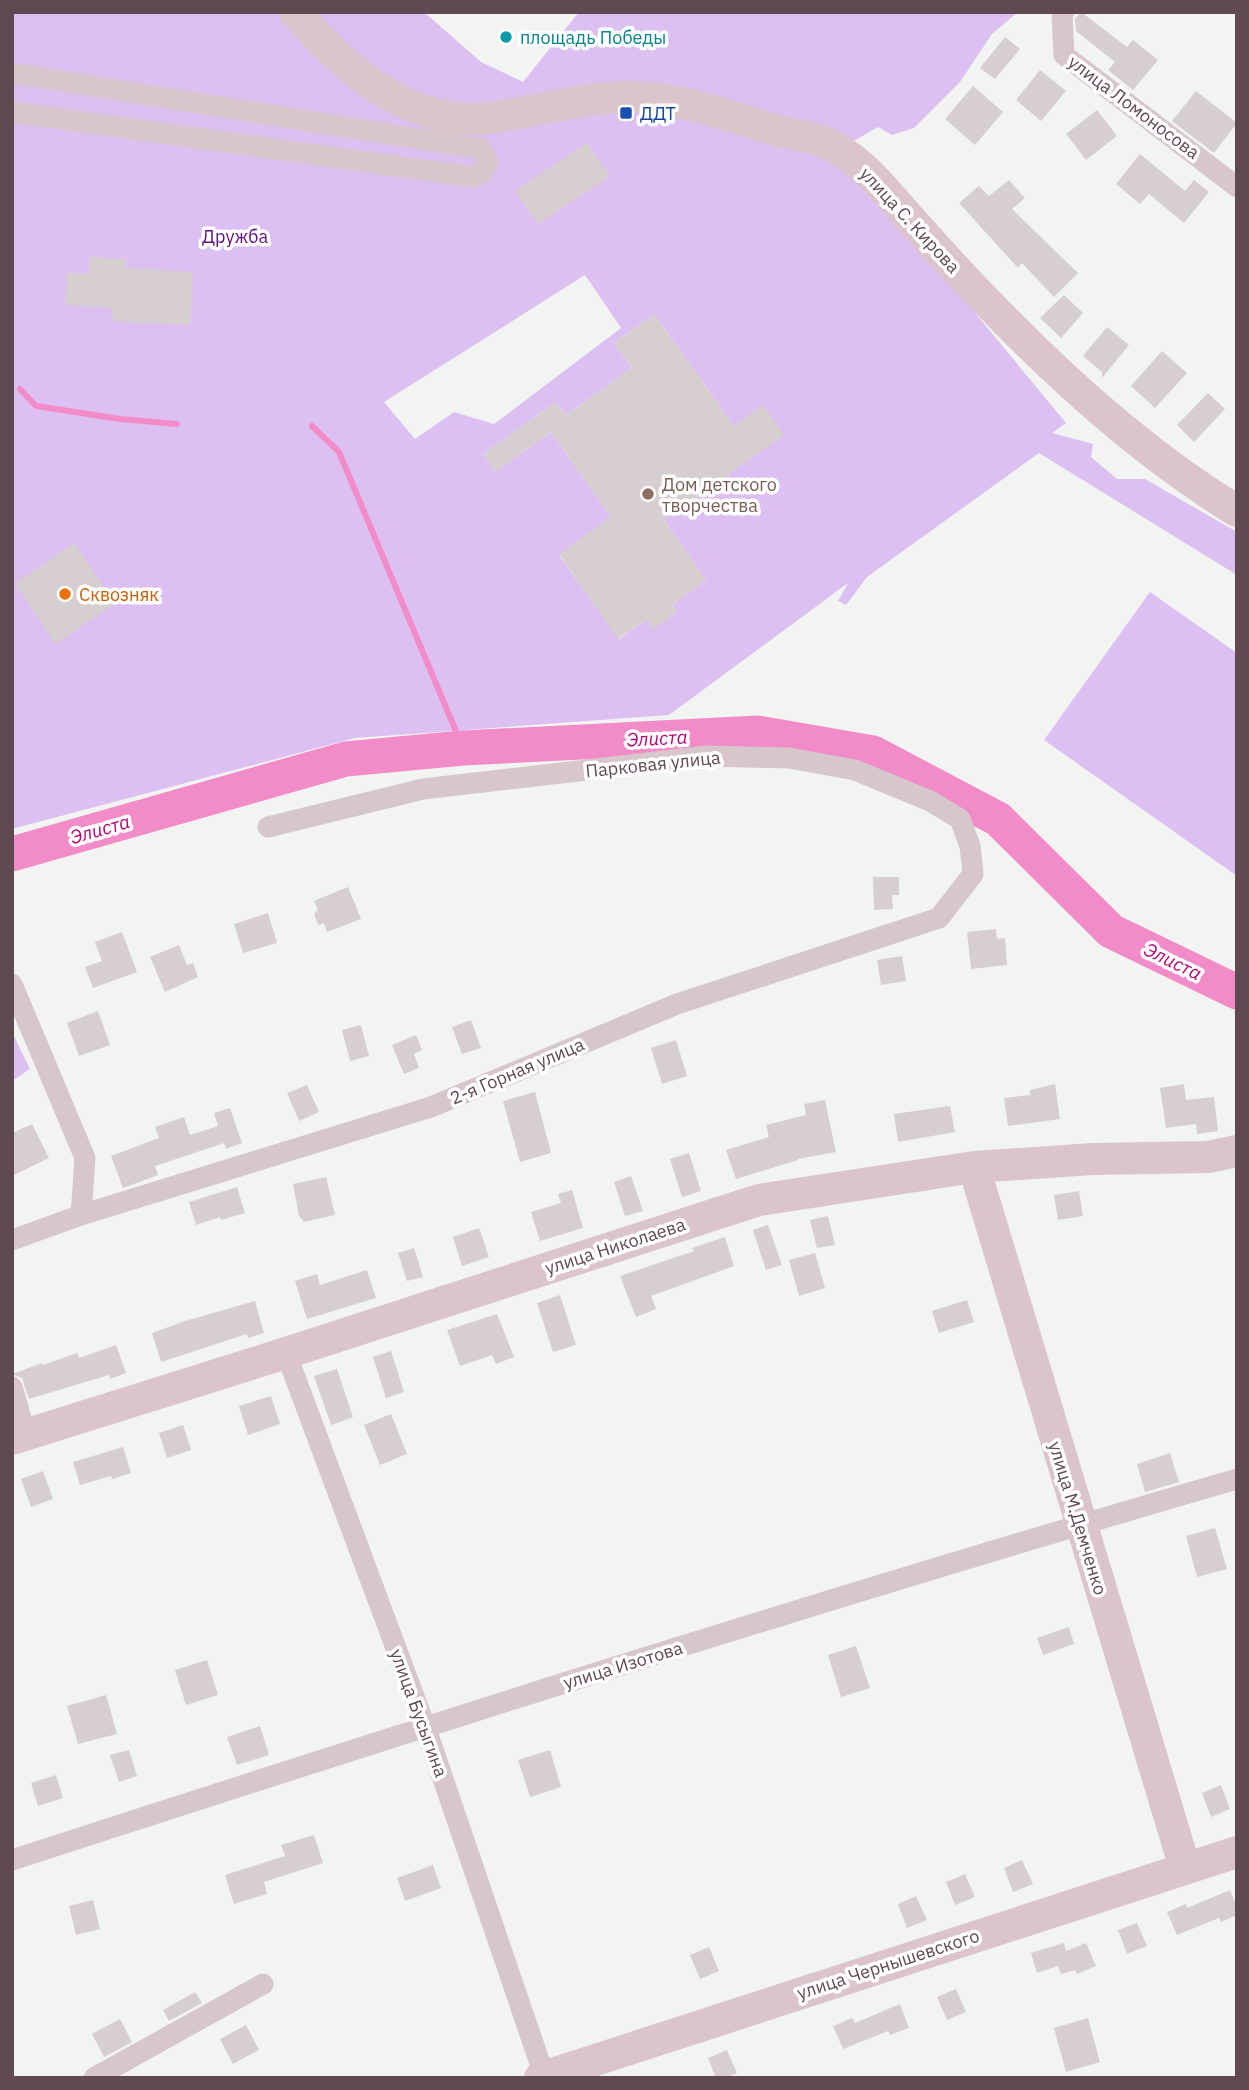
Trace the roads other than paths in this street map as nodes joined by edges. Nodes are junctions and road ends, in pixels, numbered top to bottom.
1 (295, 12) edge
2 (1064, 12) edge
3 (12, 73) edge
4 (12, 111) edge
5 (1237, 187) edge
6 (1237, 511) edge
7 (268, 827) dead end
8 (970, 846) joint
9 (12, 984) edge
10 (1237, 1151) edge
11 (974, 1167) junction
12 (81, 1215) junction
13 (12, 1240) edge
14 (286, 1353) junction
15 (12, 1387) edge
16 (19, 1437) edge
17 (1237, 1479) edge
18 (1080, 1524) junction
19 (425, 1726) junction
20 (1237, 1852) edge
21 (12, 1860) edge
22 (1185, 1868) junction
23 (263, 1984) dead end
24 (542, 2077) edge
25 (94, 2078) edge

1 - 6 street, улица С. Кирова
2 - 5 street, улица Ломоносова
3 - 4 street
7 - 8 street, Парковая улица
8 - 12 street, 2-я Горная улица
9 - 12 street
10 - 11 street, улица Николаева
11 - 14 street, улица Николаева
11 - 18 street, улица М.Демченко
12 - 13 street, 2-я Горная улица
14 - 16 street, улица Николаева
14 - 19 street, улица Бусыгина
15 - 16 street
17 - 18 street, улица Изотова
18 - 19 street, улица Изотова
18 - 22 street, улица М.Демченко
19 - 21 street, улица Изотова
19 - 24 street, улица Бусыгина
20 - 22 street, улица Чернышевского
22 - 24 street, улица Чернышевского
23 - 25 street

